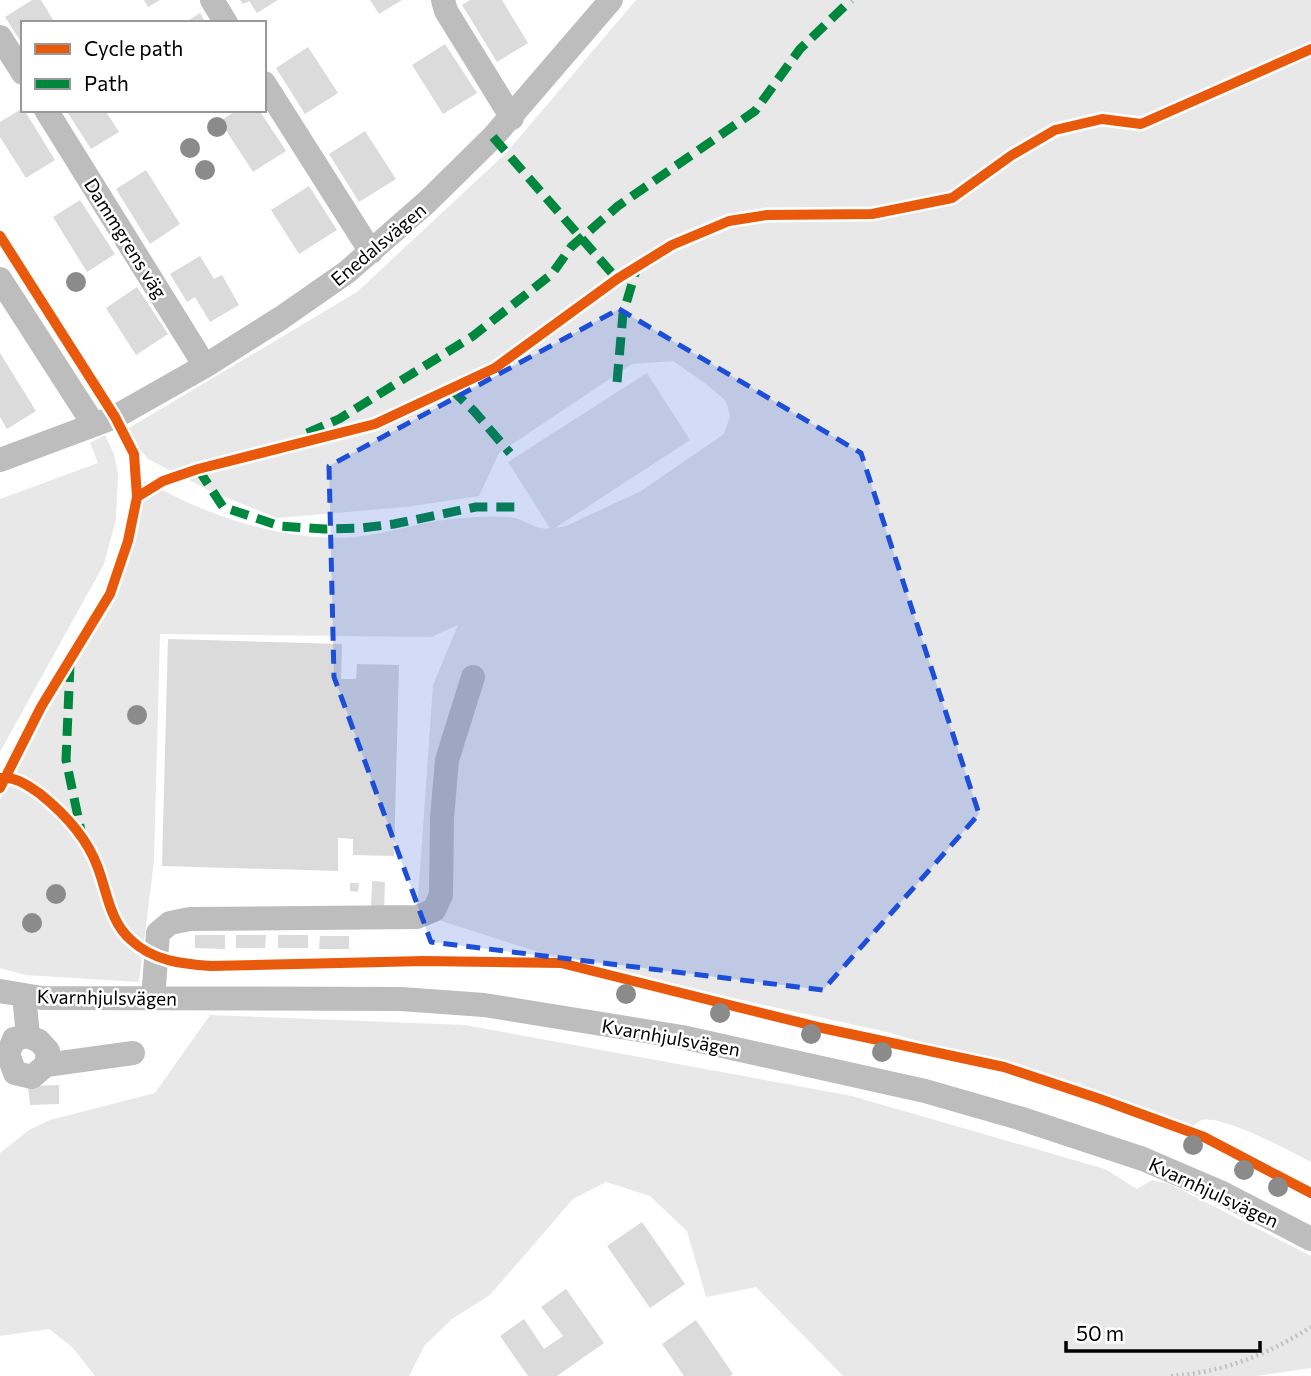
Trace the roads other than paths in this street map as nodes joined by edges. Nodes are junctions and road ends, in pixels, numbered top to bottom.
1 (212, 0) edge
2 (443, 0) edge
3 (611, 0) edge
4 (225, 21) edge
5 (0, 37) edge
6 (21, 70) edge
7 (266, 86) edge
8 (47, 112) edge
9 (512, 118) junction
10 (371, 251) junction
11 (0, 279) edge
12 (205, 366) junction
13 (93, 425) junction
14 (0, 460) edge
15 (472, 677) dead end
16 (12, 993) edge
17 (153, 999) junction
18 (133, 1053) dead end
19 (1311, 1239) edge

1 - 4 street
2 - 9 street
3 - 9 street, Enedalsvägen
5 - 6 street
7 - 10 street
8 - 12 street, Dammgrens väg
9 - 10 street, Enedalsvägen
10 - 12 street, Enedalsvägen
11 - 13 street
12 - 13 street, Enedalsvägen
13 - 14 street, Enedalsvägen
15 - 17 street
16 - 17 street, Kvarnhjulsvägen
16 - 18 street
17 - 19 street, Kvarnhjulsvägen

